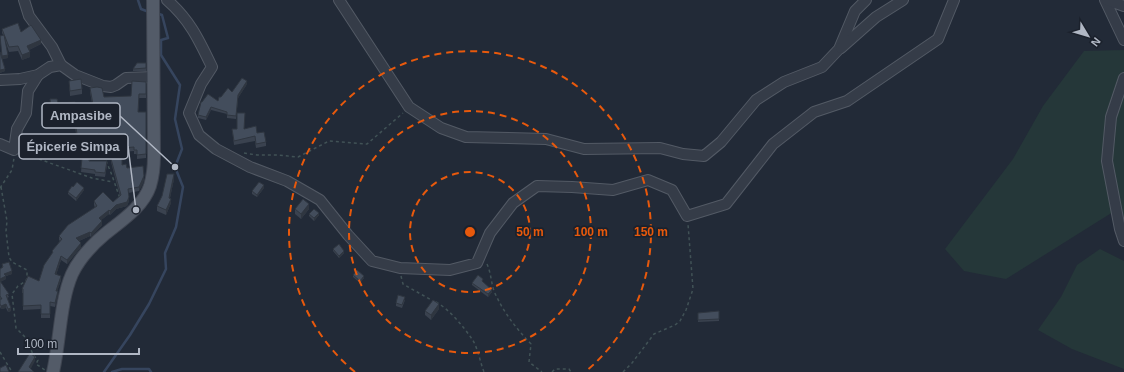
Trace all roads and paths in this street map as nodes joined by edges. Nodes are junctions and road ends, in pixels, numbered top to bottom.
1 (24, 0) edge
2 (167, 0) edge
3 (339, 0) edge
4 (866, 0) edge
5 (903, 0) edge
6 (954, 0) edge
7 (1106, 0) edge
8 (153, 1) edge
9 (1124, 6) edge
10 (1124, 40) edge
11 (839, 49) junction
12 (62, 65) junction
13 (38, 75) junction
14 (154, 77) junction
15 (1124, 78) edge
16 (0, 80) edge
17 (105, 103) edge
18 (409, 107) junction
19 (102, 125) edge
20 (99, 135) edge
21 (0, 144) edge
22 (14, 150) junction
23 (239, 152) dead end
24 (113, 182) junction
25 (1, 187) edge
26 (687, 216) junction
27 (126, 217) junction
28 (1124, 241) edge
29 (481, 252) junction
30 (400, 268) junction
31 (0, 352) edge
32 (12, 372) edge
33 (51, 372) edge
34 (484, 372) edge
35 (542, 372) edge
36 (552, 372) edge
37 (571, 372) edge
38 (623, 372) edge

1 - 12 street
2 - 30 street
3 - 18 street
4 - 11 street
5 - 11 street
6 - 26 street
7 - 9 street
7 - 10 street
8 - 14 main road
11 - 18 street
12 - 13 street
12 - 14 street
13 - 16 street
13 - 22 street
14 - 27 main road
15 - 28 street
17 - 19 path
18 - 23 path
20 - 24 path
21 - 22 street
22 - 24 path
22 - 25 path
24 - 27 path
25 - 33 path
26 - 29 street
26 - 38 path
27 - 33 main road
29 - 30 street
29 - 35 path
30 - 34 path
31 - 32 path
36 - 37 path

